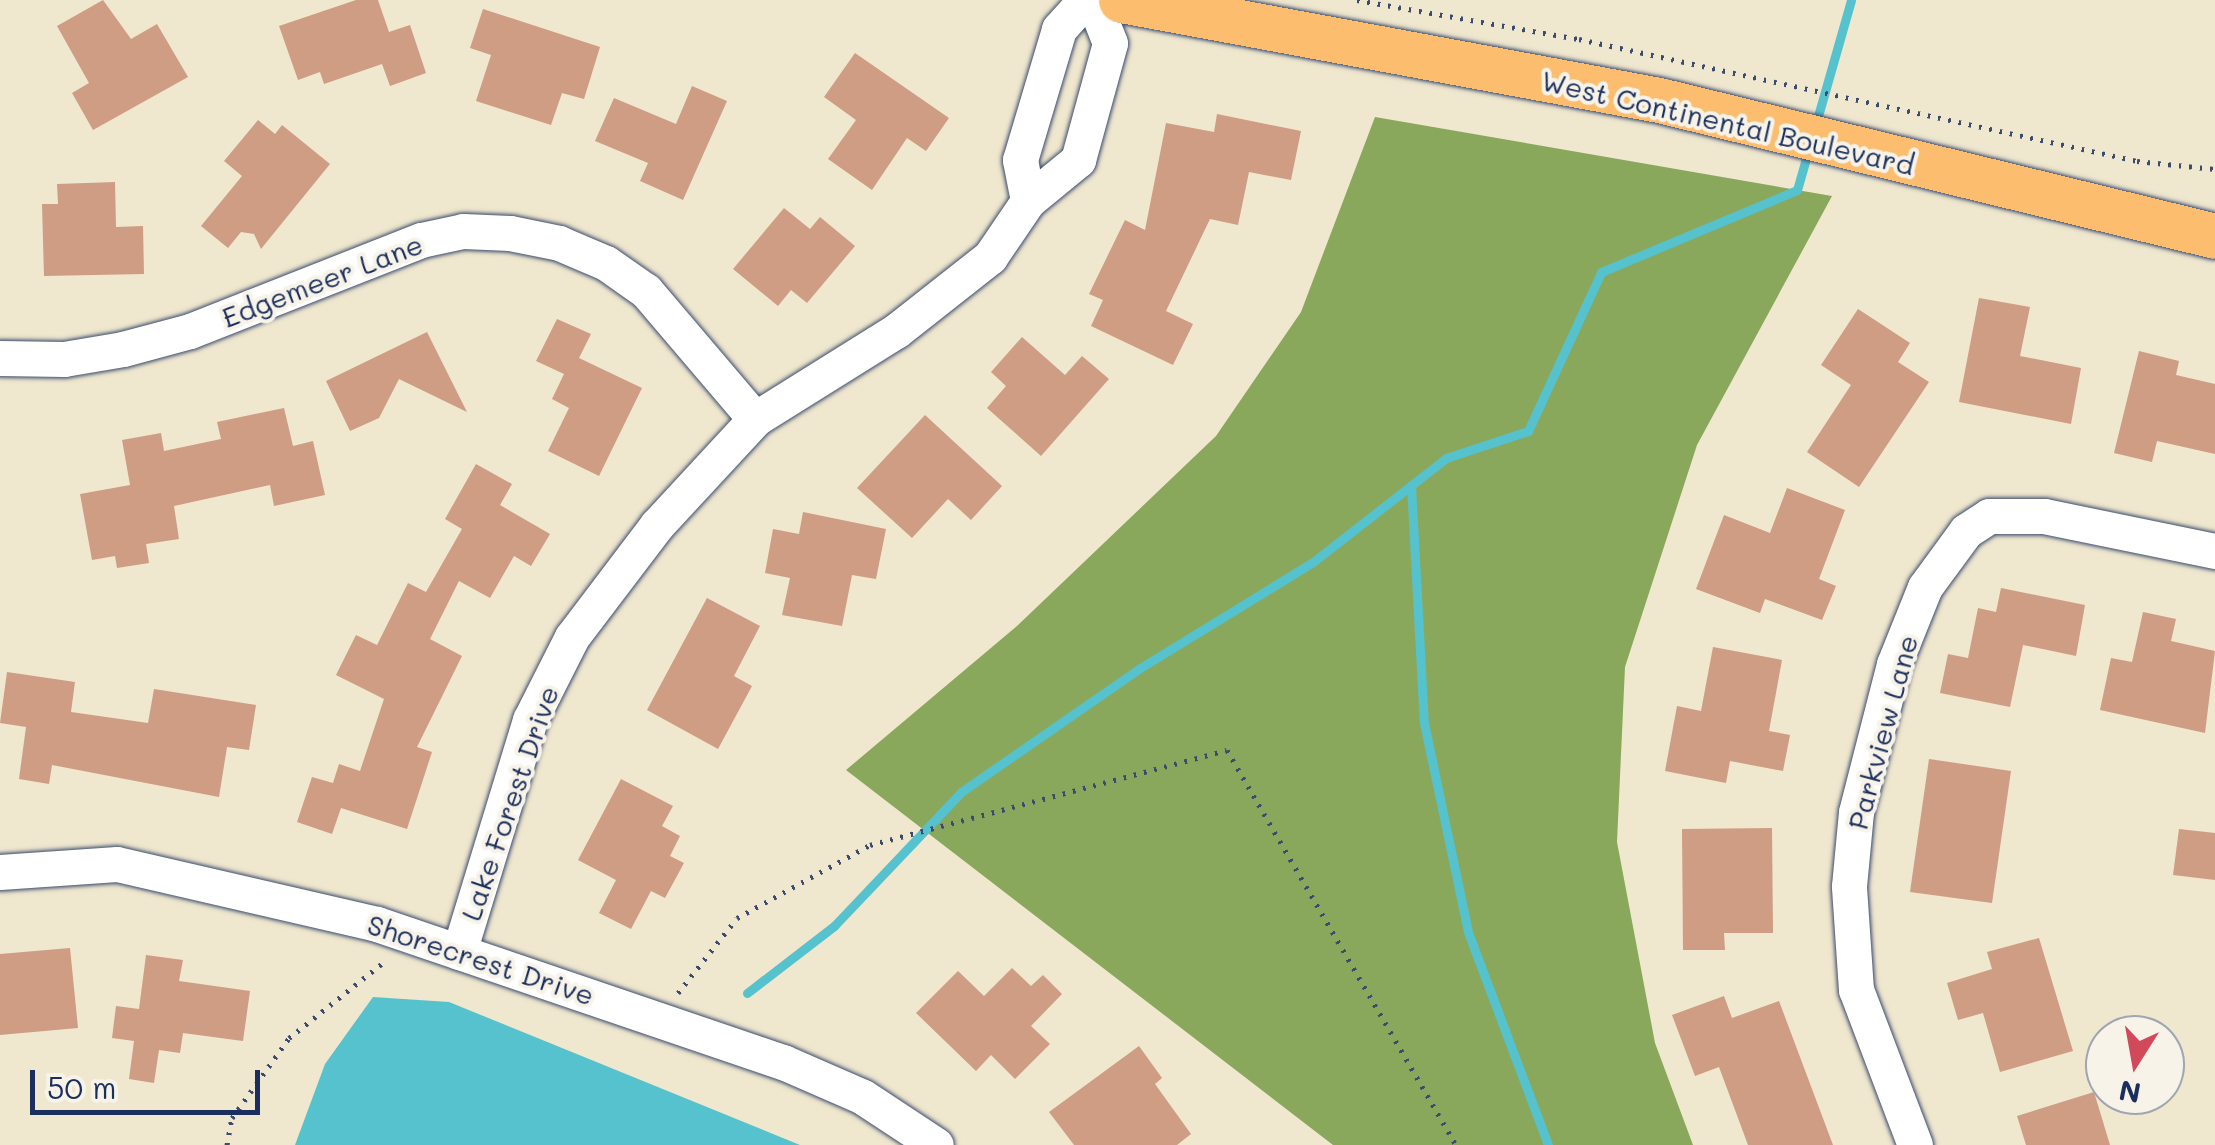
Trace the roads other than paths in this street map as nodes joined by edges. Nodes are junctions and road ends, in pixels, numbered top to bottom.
1 (1085, 0) edge
2 (1093, 0) edge
3 (1121, 0) edge
4 (1028, 201) junction
5 (2215, 236) edge
6 (0, 358) edge
7 (755, 419) junction
8 (2215, 550) edge
9 (0, 872) edge
10 (459, 952) junction
11 (936, 1145) edge
12 (1915, 1145) edge

1 - 4 street
2 - 4 street, Lake Forest Drive
3 - 5 main road, West Continental Boulevard
4 - 7 street, Lake Forest Drive
6 - 7 street, Edgemeer Lane
7 - 10 street, Lake Forest Drive
8 - 12 street, Parkview Lane
9 - 10 street, Shorecrest Drive
10 - 11 street, Shorecrest Drive

